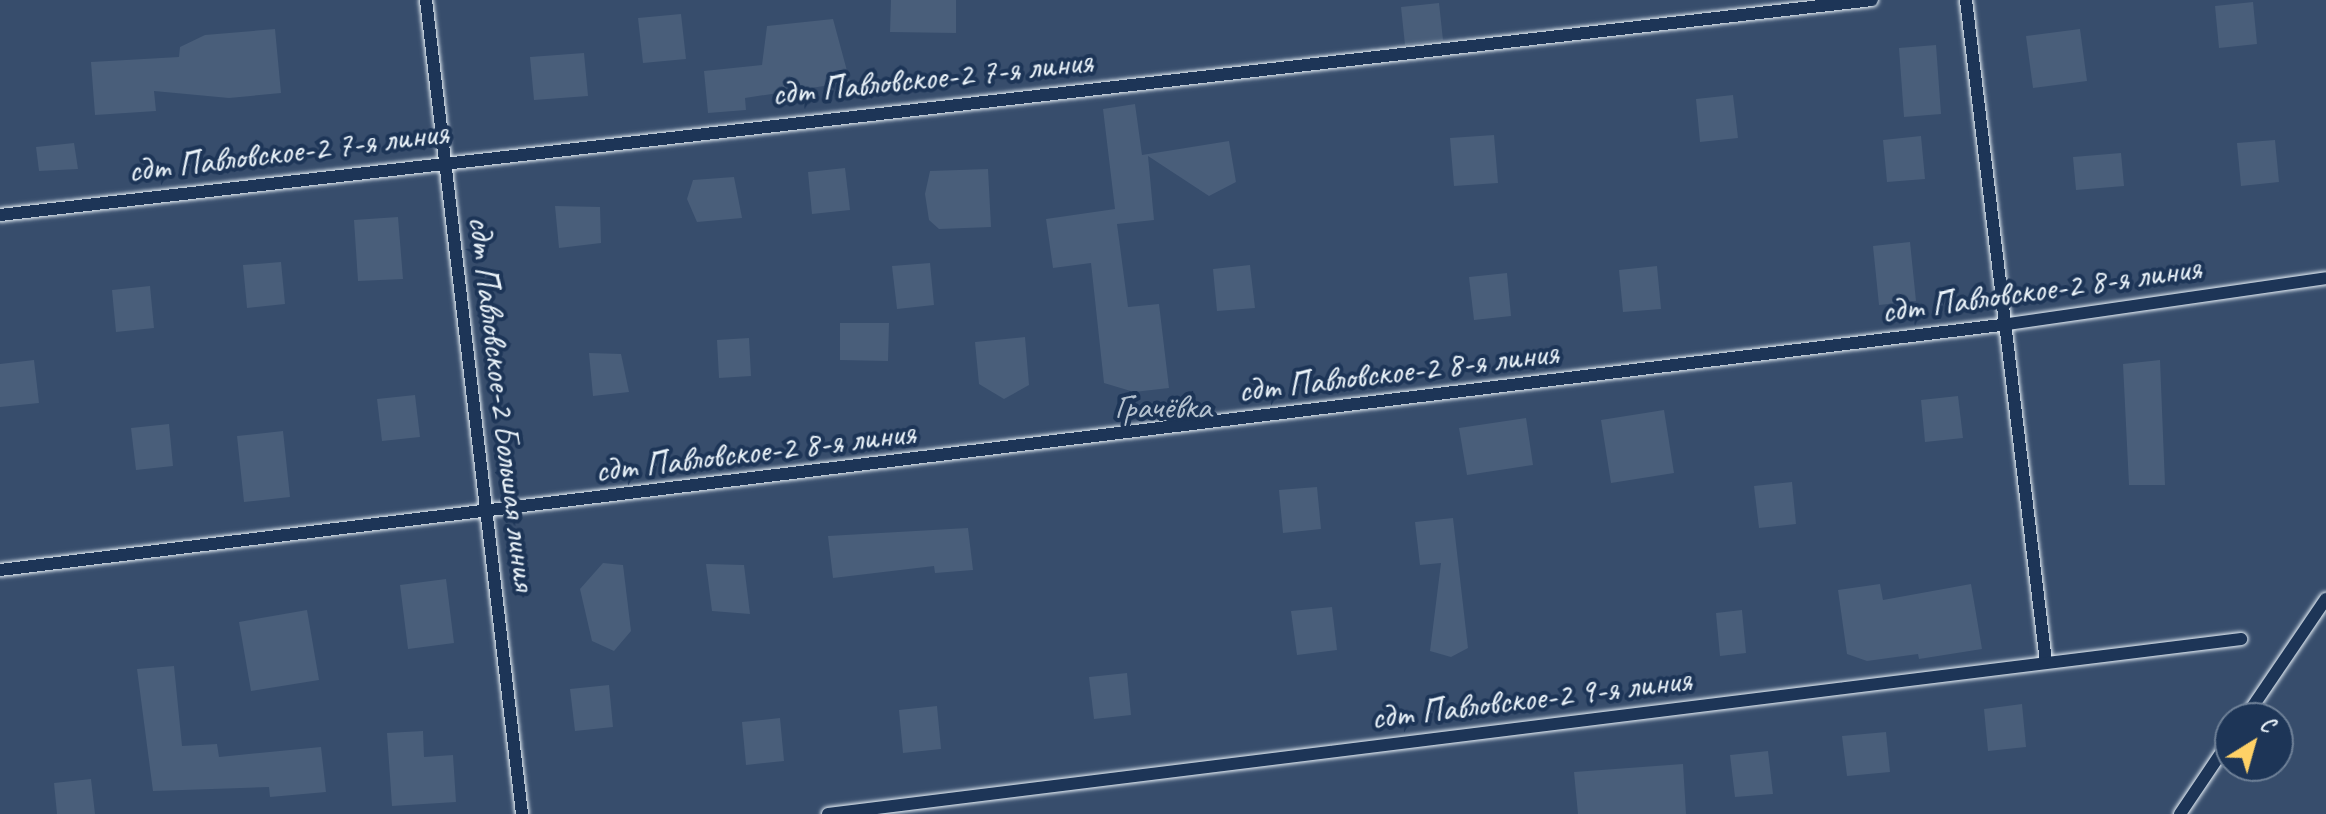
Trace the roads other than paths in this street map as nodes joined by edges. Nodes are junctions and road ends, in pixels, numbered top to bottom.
1 (426, 0) edge
2 (1872, 0) edge
3 (1966, 0) edge
4 (444, 160) junction
5 (0, 215) edge
6 (2326, 278) edge
7 (2001, 325) junction
8 (489, 512) junction
9 (0, 570) edge
10 (2326, 599) edge
11 (2241, 639) dead end
12 (2046, 662) junction
13 (2256, 702) edge
14 (2214, 764) edge
15 (522, 814) edge
16 (828, 814) edge
17 (2180, 814) edge

1 - 4 lane, сдт Павловское-2 Большая линия
2 - 4 lane, сдт Павловское-2 7-я линия
3 - 7 lane
4 - 5 lane, сдт Павловское-2 7-я линия
4 - 8 lane, сдт Павловское-2 Большая линия
6 - 7 lane, сдт Павловское-2 8-я линия
7 - 8 lane, сдт Павловское-2 8-я линия
7 - 12 lane
8 - 9 lane, сдт Павловское-2 8-я линия
8 - 15 lane, сдт Павловское-2 Большая линия
10 - 13 lane
11 - 12 lane, сдт Павловское-2 9-я линия
12 - 16 lane, сдт Павловское-2 9-я линия
14 - 17 lane

